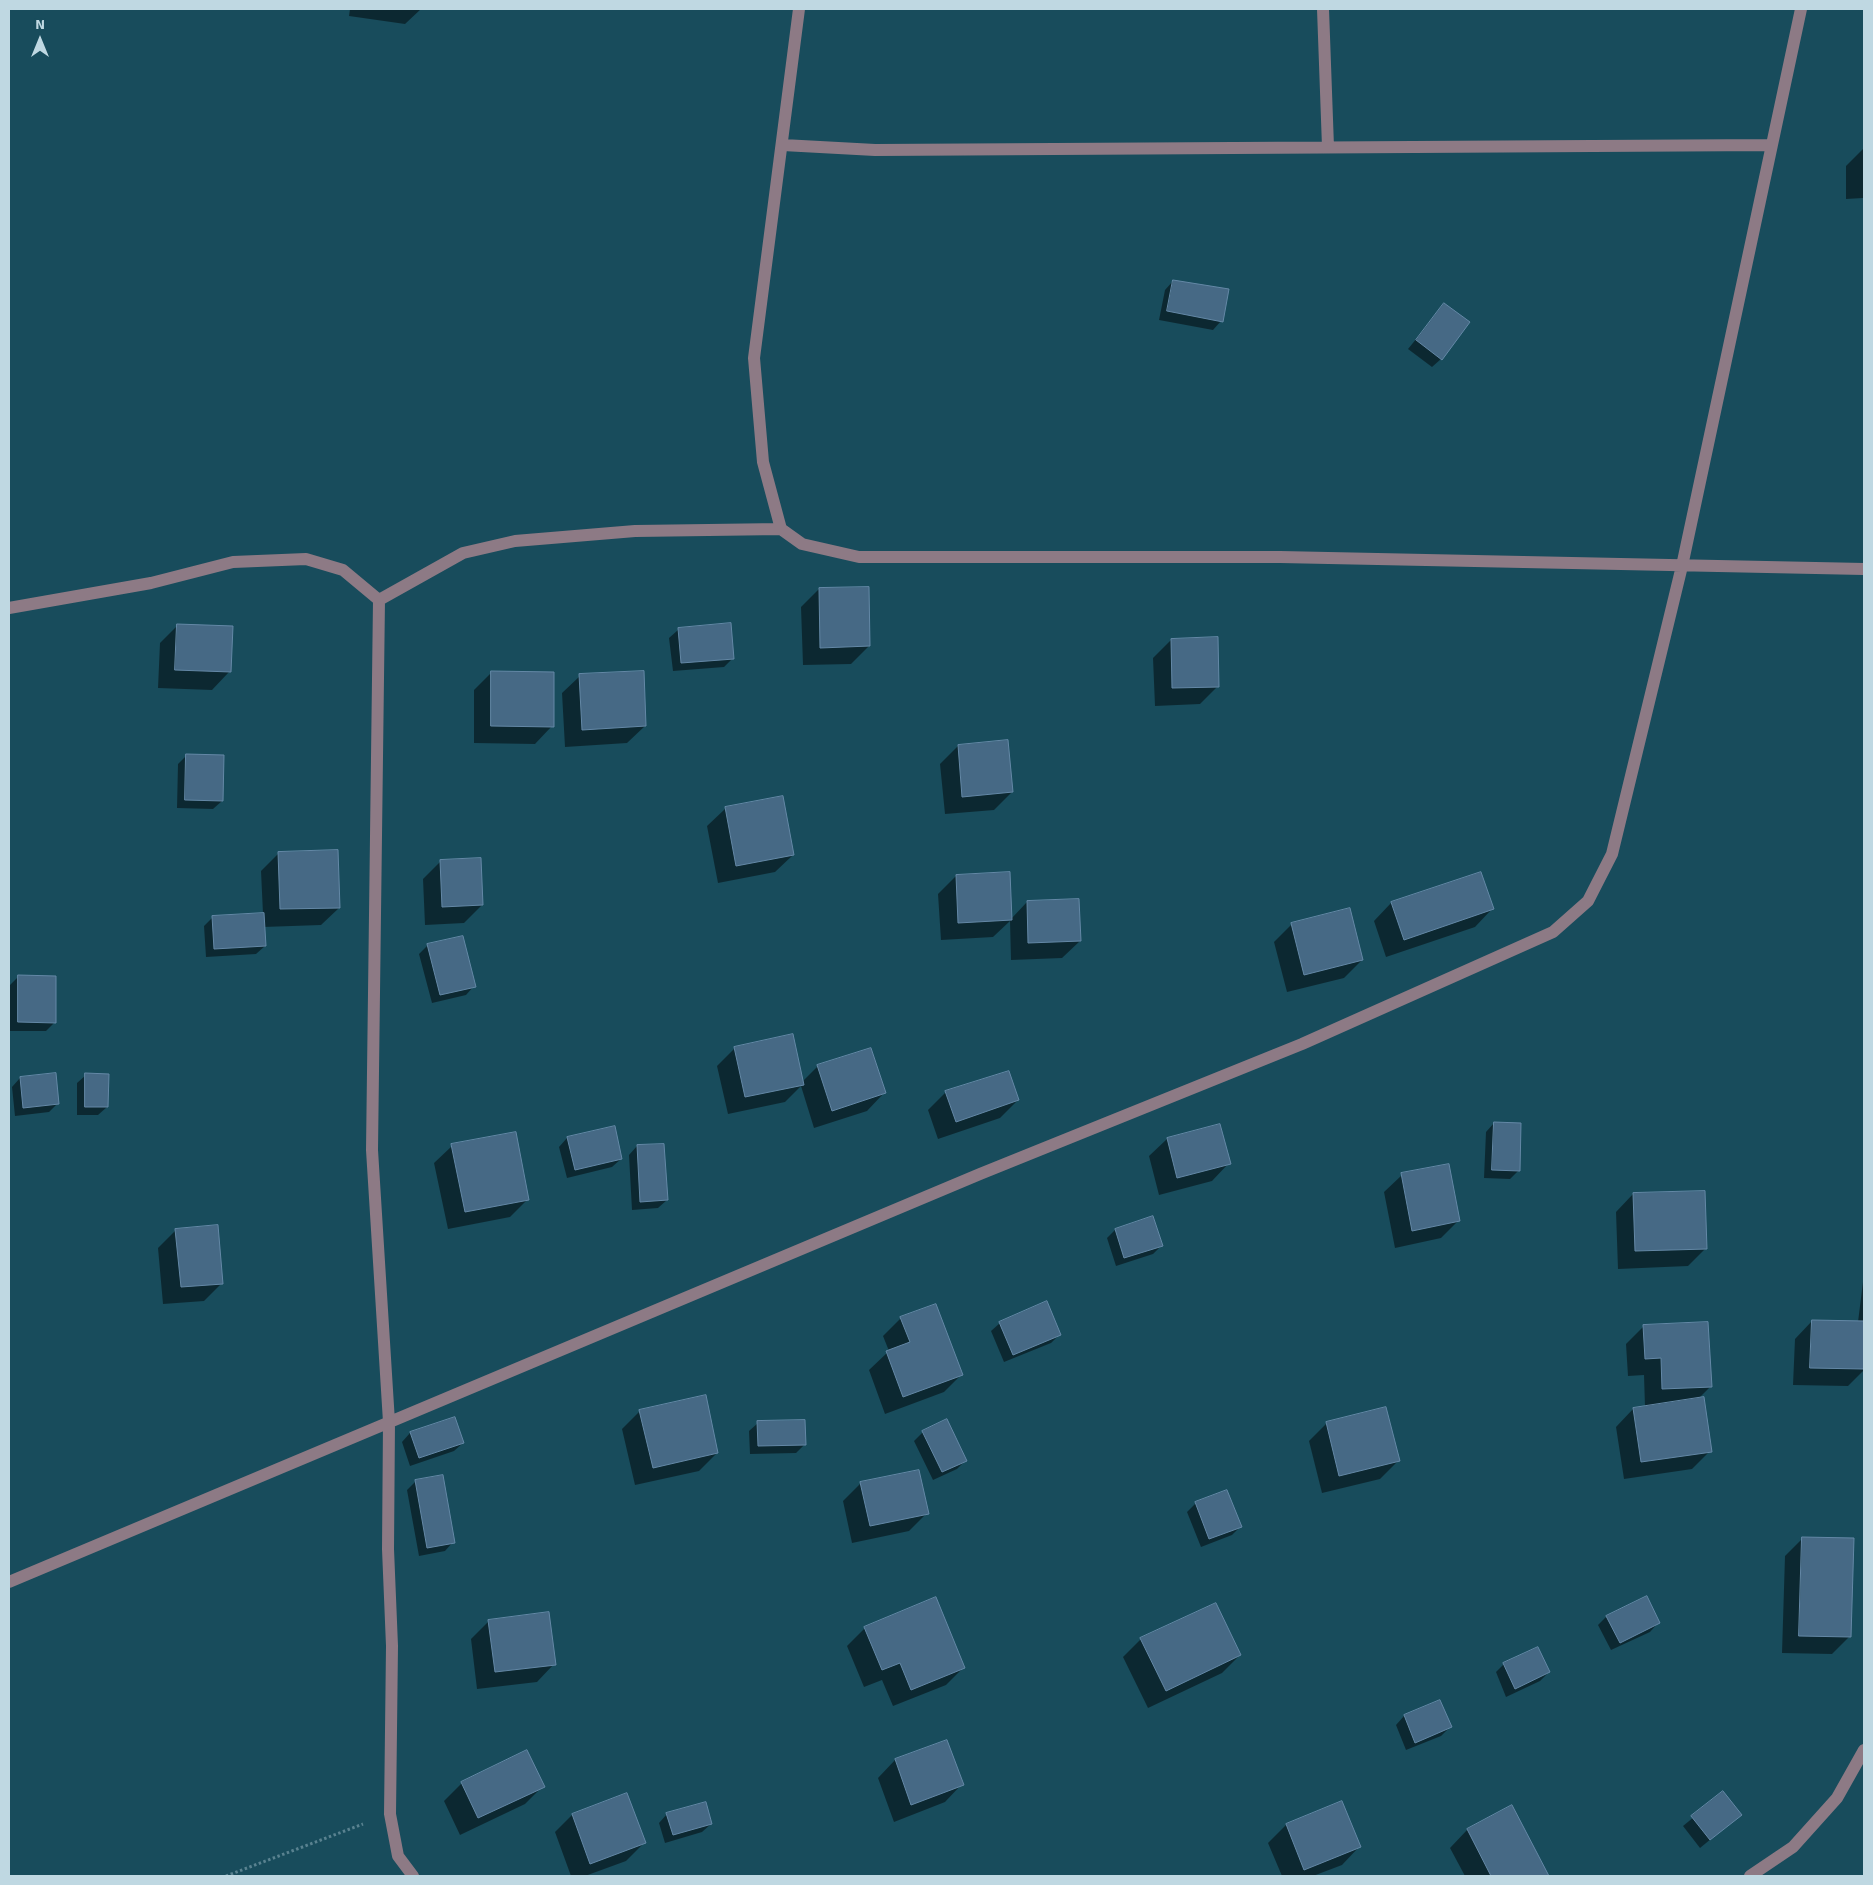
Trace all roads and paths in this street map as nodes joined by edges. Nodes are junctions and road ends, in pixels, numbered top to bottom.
1 (800, 9) edge
2 (1323, 9) edge
3 (1801, 9) edge
4 (1772, 144) junction
5 (783, 145) junction
6 (1328, 147) junction
7 (781, 529) junction
8 (1682, 566) junction
9 (1864, 569) edge
10 (379, 600) junction
11 (9, 608) edge
12 (389, 1422) junction
13 (9, 1582) edge
14 (1864, 1750) edge
15 (390, 1814) junction
16 (226, 1876) edge
17 (413, 1876) edge
18 (1750, 1876) edge

1 - 5 street
2 - 6 street
3 - 4 street
4 - 6 street
4 - 8 street
5 - 6 street
5 - 7 street
7 - 8 street
7 - 10 street
8 - 9 street
8 - 12 street
10 - 11 street
10 - 12 street
12 - 13 street
12 - 15 street
14 - 18 street
15 - 16 path
15 - 17 street

